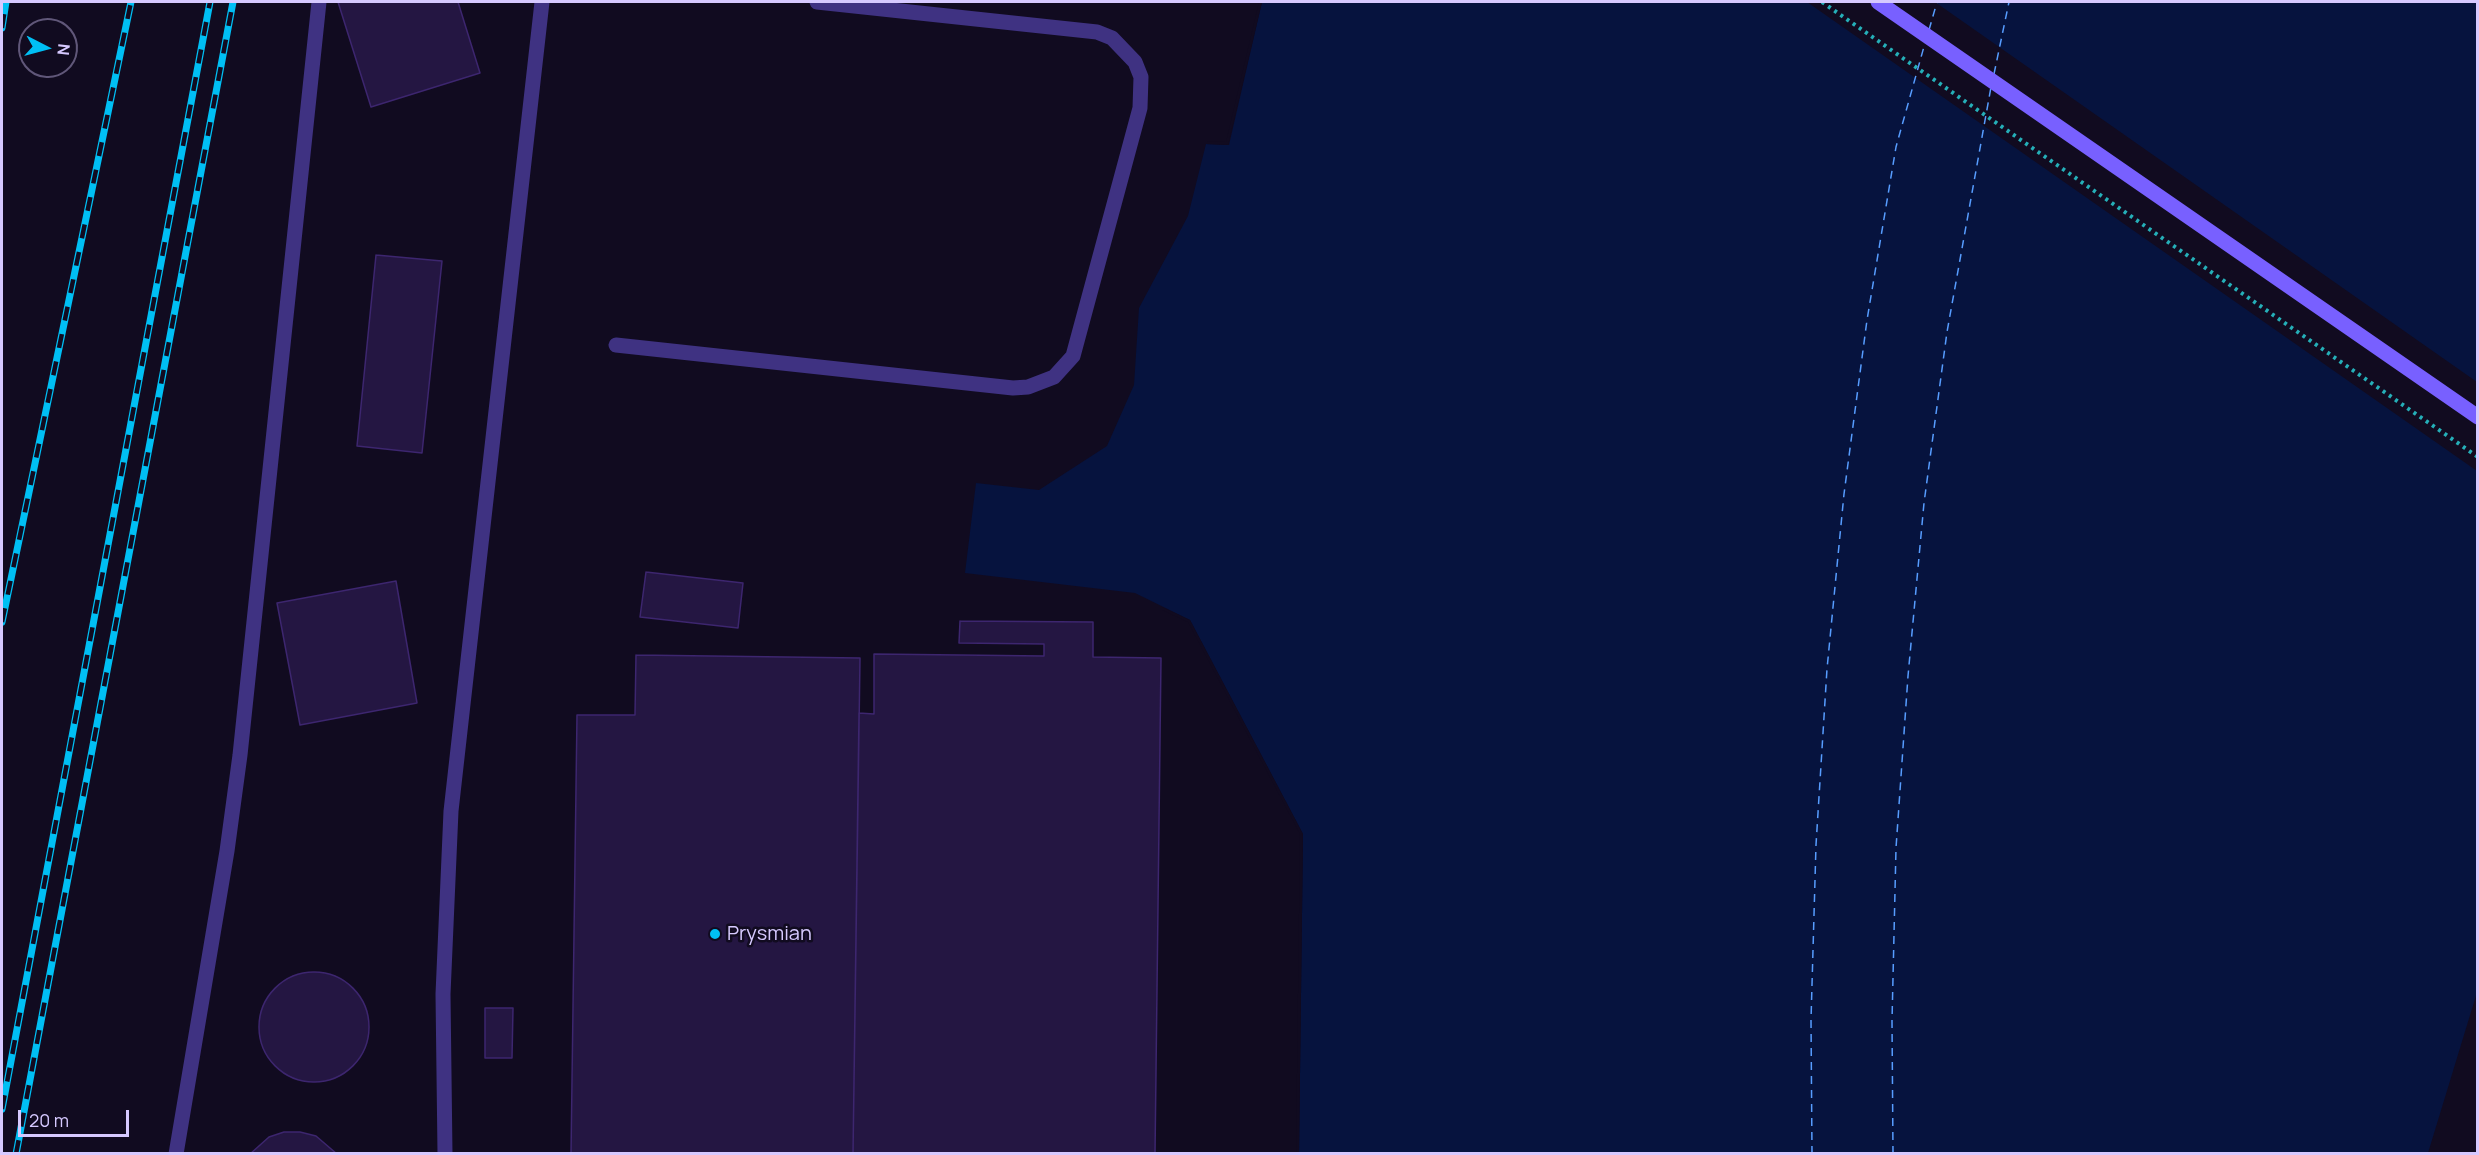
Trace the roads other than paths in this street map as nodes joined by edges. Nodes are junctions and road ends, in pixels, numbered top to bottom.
1 (319, 2) edge
2 (542, 2) edge
3 (817, 2) edge
4 (1878, 2) edge
5 (616, 345) dead end
6 (2478, 417) edge
7 (176, 1154) edge
8 (445, 1154) edge

1 - 7 street
2 - 8 street
3 - 5 street
4 - 6 main road

